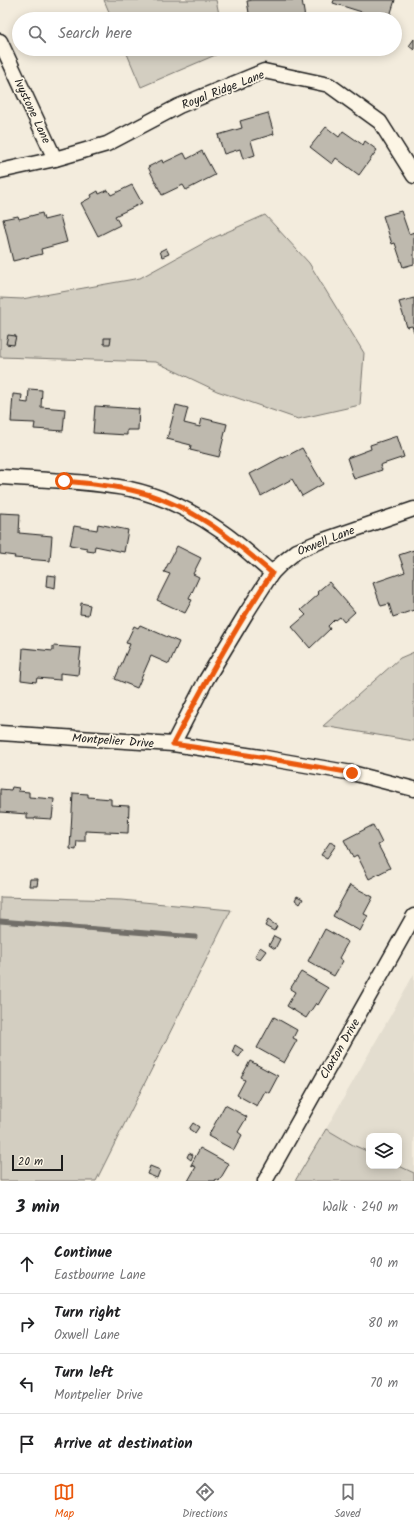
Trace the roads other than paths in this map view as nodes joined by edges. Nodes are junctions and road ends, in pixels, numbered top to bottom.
1 (0, 41) edge
2 (55, 159) junction
3 (0, 172) edge
4 (414, 176) edge
5 (0, 477) edge
6 (414, 509) edge
7 (272, 573) junction
8 (0, 733) edge
9 (173, 744) junction
10 (414, 789) edge
11 (414, 916) edge
12 (265, 1181) edge

1 - 2 street, Ivystone Lane
2 - 3 street, Royal Ridge Lane
2 - 4 street, Royal Ridge Lane
5 - 7 street
6 - 7 street, Oxwell Lane
7 - 9 street, Oxwell Lane
8 - 9 street, Montpelier Drive
9 - 10 street, Montpelier Drive
11 - 12 street, Claxton Drive

